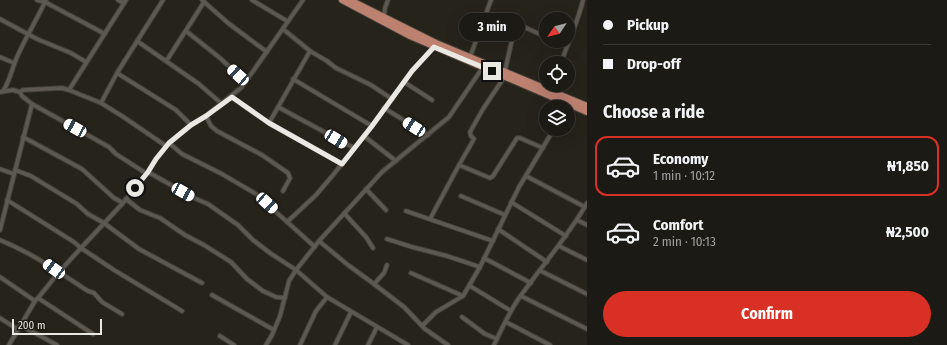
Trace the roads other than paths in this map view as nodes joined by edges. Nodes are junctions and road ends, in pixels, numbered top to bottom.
1 (37, 0) edge
2 (118, 0) edge
3 (163, 0) edge
4 (252, 0) edge
5 (303, 0) edge
6 (342, 0) edge
7 (350, 0) edge
8 (388, 0) edge
9 (491, 0) edge
10 (583, 0) edge
11 (45, 1) edge
12 (203, 1) edge
13 (125, 2) edge
14 (484, 17) junction
15 (384, 18) junction
16 (0, 19) edge
17 (287, 21) junction
18 (513, 24) junction
19 (283, 29) junction
20 (186, 31) junction
21 (28, 34) junction
22 (104, 34) junction
23 (539, 34) edge
24 (137, 41) junction
25 (434, 47) junction
26 (310, 51) junction
27 (267, 52) junction
28 (563, 56) edge
29 (0, 57) edge
30 (470, 57) junction
31 (166, 60) junction
32 (86, 62) junction
33 (14, 63) junction
34 (483, 67) junction
35 (117, 73) junction
36 (505, 74) junction
37 (293, 79) junction
38 (246, 82) junction
39 (404, 82) junction
40 (7, 84) junction
41 (539, 87) edge
42 (13, 90) junction
43 (69, 90) junction
44 (1, 92) edge
45 (20, 92) junction
46 (551, 92) edge
47 (232, 97) junction
48 (392, 99) junction
49 (432, 100) dead end
50 (555, 100) edge
51 (101, 103) junction
52 (32, 104) junction
53 (222, 104) junction
54 (587, 106) edge
55 (278, 107) junction
56 (384, 108) junction
57 (575, 108) edge
58 (587, 112) edge
59 (206, 116) junction
60 (269, 123) junction
61 (191, 125) junction
62 (372, 126) junction
63 (428, 135) junction
64 (364, 136) junction
65 (550, 136) edge
66 (23, 137) junction
67 (168, 144) junction
68 (354, 148) junction
69 (543, 148) junction
70 (396, 161) junction
71 (342, 164) junction
72 (459, 165) junction
73 (0, 169) edge
74 (15, 170) junction
75 (147, 173) junction
76 (14, 174) junction
77 (526, 176) junction
78 (366, 189) junction
79 (283, 191) dead end
80 (461, 196) dead end
81 (7, 200) junction
82 (125, 201) junction
83 (511, 202) junction
84 (0, 204) edge
85 (586, 205) edge
86 (5, 206) junction
87 (386, 210) dead end
88 (406, 211) dead end
89 (344, 213) junction
90 (505, 215) junction
91 (430, 219) junction
92 (577, 220) junction
93 (287, 222) junction
94 (104, 223) junction
95 (587, 225) edge
96 (498, 229) junction
97 (0, 230) edge
98 (566, 236) junction
99 (387, 239) dead end
100 (0, 240) edge
101 (319, 241) junction
102 (493, 241) junction
103 (559, 246) junction
104 (315, 247) junction
105 (81, 248) junction
106 (373, 248) dead end
107 (484, 258) junction
108 (587, 260) edge
109 (547, 262) junction
110 (387, 265) dead end
111 (480, 267) junction
112 (296, 270) junction
113 (541, 271) junction
114 (59, 272) junction
115 (411, 273) dead end
116 (0, 277) edge
117 (202, 283) dead end
118 (374, 284) junction
119 (531, 284) junction
120 (470, 286) junction
121 (587, 294) edge
122 (212, 295) dead end
123 (463, 296) junction
124 (521, 296) junction
125 (327, 297) junction
126 (285, 298) junction
127 (37, 299) junction
128 (182, 311) dead end
129 (351, 312) junction
130 (511, 312) junction
131 (122, 314) dead end
132 (462, 317) dead end
133 (0, 318) edge
134 (506, 322) junction
135 (20, 325) junction
136 (423, 325) junction
137 (377, 327) junction
138 (587, 328) edge
139 (17, 329) junction
140 (274, 330) junction
141 (94, 334) dead end
142 (220, 336) dead end
143 (496, 339) junction
144 (403, 344) edge
145 (8, 345) edge
146 (56, 345) edge
147 (234, 345) edge
148 (266, 345) edge
149 (300, 345) edge
150 (335, 345) edge
151 (368, 345) edge
152 (408, 345) edge
153 (448, 345) edge
154 (494, 345) edge
155 (550, 345) edge

1 - 11 street
2 - 13 street
3 - 24 street
4 - 17 street
5 - 17 street
6 - 25 highway
7 - 15 highway
8 - 15 street
9 - 14 street
10 - 28 street
11 - 21 street
11 - 22 street
12 - 20 street
12 - 27 street
13 - 22 street
14 - 18 street
14 - 30 street
15 - 30 highway
16 - 21 street
17 - 19 street
18 - 23 street
18 - 36 street
19 - 26 street
19 - 27 street
20 - 31 street
20 - 38 street
21 - 32 street
21 - 33 street
22 - 32 street
24 - 31 street
24 - 35 street
25 - 34 highway
25 - 39 street
26 - 37 street
26 - 48 street
27 - 38 street
29 - 33 street
30 - 36 highway
31 - 53 street
32 - 43 street
33 - 40 street
34 - 36 highway
34 - 63 street
35 - 51 street
35 - 61 street
36 - 41 highway
36 - 50 highway
36 - 72 street
37 - 55 street
37 - 62 street
38 - 47 street
39 - 48 street
39 - 49 street
40 - 42 street
40 - 44 street
42 - 44 street
42 - 45 street
43 - 45 street
43 - 51 street
45 - 52 street
46 - 54 highway
47 - 53 street
47 - 60 street
48 - 56 street
51 - 67 street
52 - 66 street
52 - 75 street
53 - 59 street
55 - 60 street
55 - 68 street
56 - 62 street
56 - 63 street
57 - 58 highway
59 - 61 street
59 - 79 street
60 - 71 street
61 - 67 street
62 - 64 street
63 - 70 street
64 - 68 street
64 - 70 street
65 - 69 street
66 - 74 street
66 - 82 street
67 - 75 street
67 - 93 street
68 - 71 street
69 - 72 street
69 - 77 street
70 - 78 street
71 - 93 street
72 - 91 street
73 - 76 street
74 - 76 street
74 - 94 street
75 - 82 street
75 - 112 street
76 - 81 street
77 - 83 street
77 - 85 street
78 - 87 street
78 - 89 street
80 - 90 street
81 - 86 street
81 - 105 street
82 - 94 street
82 - 126 street
83 - 90 street
83 - 98 street
84 - 86 street
85 - 92 street
86 - 97 street
88 - 91 street
89 - 101 street
89 - 106 street
90 - 96 street
91 - 102 street
92 - 95 street
92 - 98 street
93 - 104 street
94 - 105 street
94 - 117 street
96 - 102 street
96 - 109 street
98 - 103 street
99 - 111 street
100 - 114 street
101 - 104 street
101 - 118 street
102 - 107 street
103 - 108 street
103 - 109 street
104 - 112 street
105 - 114 street
105 - 128 street
107 - 111 street
107 - 119 street
109 - 113 street
110 - 118 street
111 - 120 street
112 - 125 street
112 - 126 street
113 - 119 street
113 - 121 street
114 - 127 street
114 - 131 street
115 - 123 street
116 - 127 street
118 - 136 street
119 - 124 street
120 - 123 street
120 - 130 street
122 - 140 street
123 - 136 street
124 - 130 street
124 - 138 street
125 - 129 street
125 - 149 street
126 - 140 street
127 - 135 street
127 - 141 street
129 - 137 street
129 - 150 street
130 - 134 street
132 - 143 street
133 - 139 street
134 - 143 street
134 - 155 street
135 - 139 street
135 - 146 street
136 - 153 street
137 - 144 street
137 - 151 street
139 - 145 street
140 - 148 street
142 - 147 street
143 - 154 street
144 - 152 street

